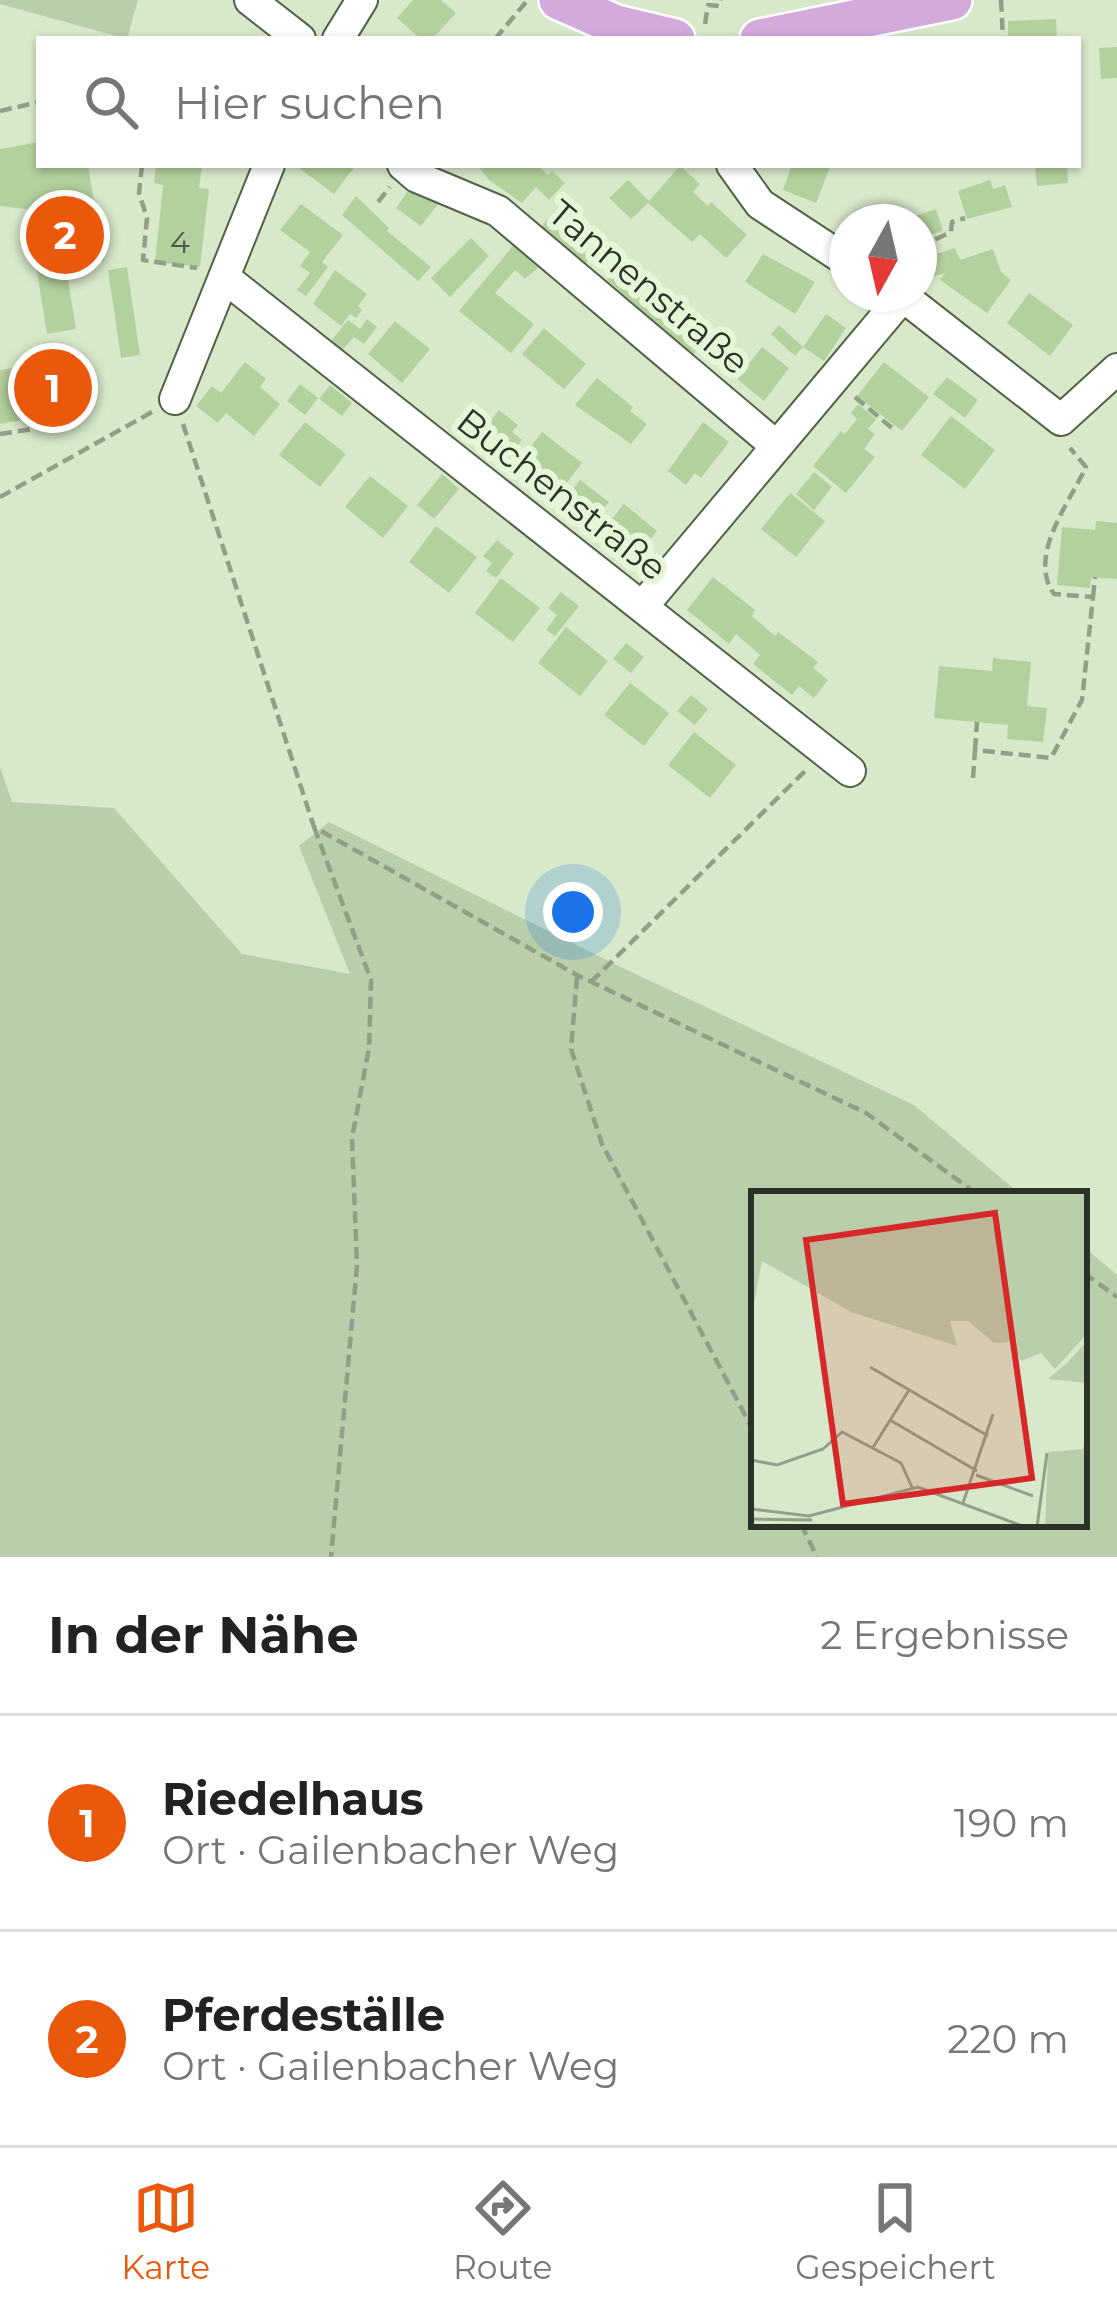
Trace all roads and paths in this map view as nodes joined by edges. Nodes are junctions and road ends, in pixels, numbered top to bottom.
1 (250, 0) edge
2 (362, 0) edge
3 (529, 0) edge
4 (559, 0) edge
5 (721, 0) edge
6 (952, 0) edge
7 (1001, 0) edge
8 (296, 36) edge
9 (340, 36) edge
10 (498, 36) edge
11 (663, 36) edge
12 (703, 36) edge
13 (775, 36) edge
14 (1004, 36) edge
15 (36, 103) edge
16 (0, 110) edge
17 (142, 168) edge
18 (268, 168) edge
19 (406, 168) edge
20 (734, 168) edge
21 (964, 218) dead end
22 (937, 239) edge
23 (829, 249) edge
24 (225, 278) junction
25 (888, 312) edge
26 (924, 312) edge
27 (1117, 369) edge
28 (832, 379) junction
29 (175, 399) junction
30 (1061, 420) junction
31 (71, 423) dead end
32 (892, 428) dead end
33 (0, 434) edge
34 (775, 446) junction
35 (0, 497) edge
36 (1095, 577) dead end
37 (1093, 597) junction
38 (642, 607) junction
39 (977, 722) dead end
40 (975, 750) junction
41 (825, 751) junction
42 (850, 771) dead end
43 (973, 778) dead end
44 (314, 827) junction
45 (578, 975) junction
46 (591, 982) junction
47 (973, 1191) edge
48 (1087, 1275) edge
49 (1117, 1297) edge
50 (751, 1426) edge
51 (803, 1527) edge
52 (332, 1557) edge
53 (818, 1557) edge

1 - 8 street
2 - 9 street
3 - 10 path
4 - 11 main road
5 - 12 path
6 - 13 main road
7 - 14 path
15 - 16 path
17 - 24 path
18 - 24 street
19 - 34 street, Tannenstraße
20 - 23 street
21 - 22 path
24 - 29 street
24 - 38 street, Buchenstraße
25 - 28 street
26 - 30 street
27 - 30 street
28 - 32 path
28 - 34 street
29 - 35 path
29 - 44 path
30 - 37 path
31 - 33 path
34 - 38 street
36 - 37 path
37 - 40 path
38 - 41 street, Buchenstraße
39 - 40 path
40 - 43 path
41 - 42 street, Buchenstraße
41 - 46 path
44 - 45 path
44 - 52 path
45 - 46 path
45 - 50 path
46 - 47 path
48 - 49 path
51 - 53 path

